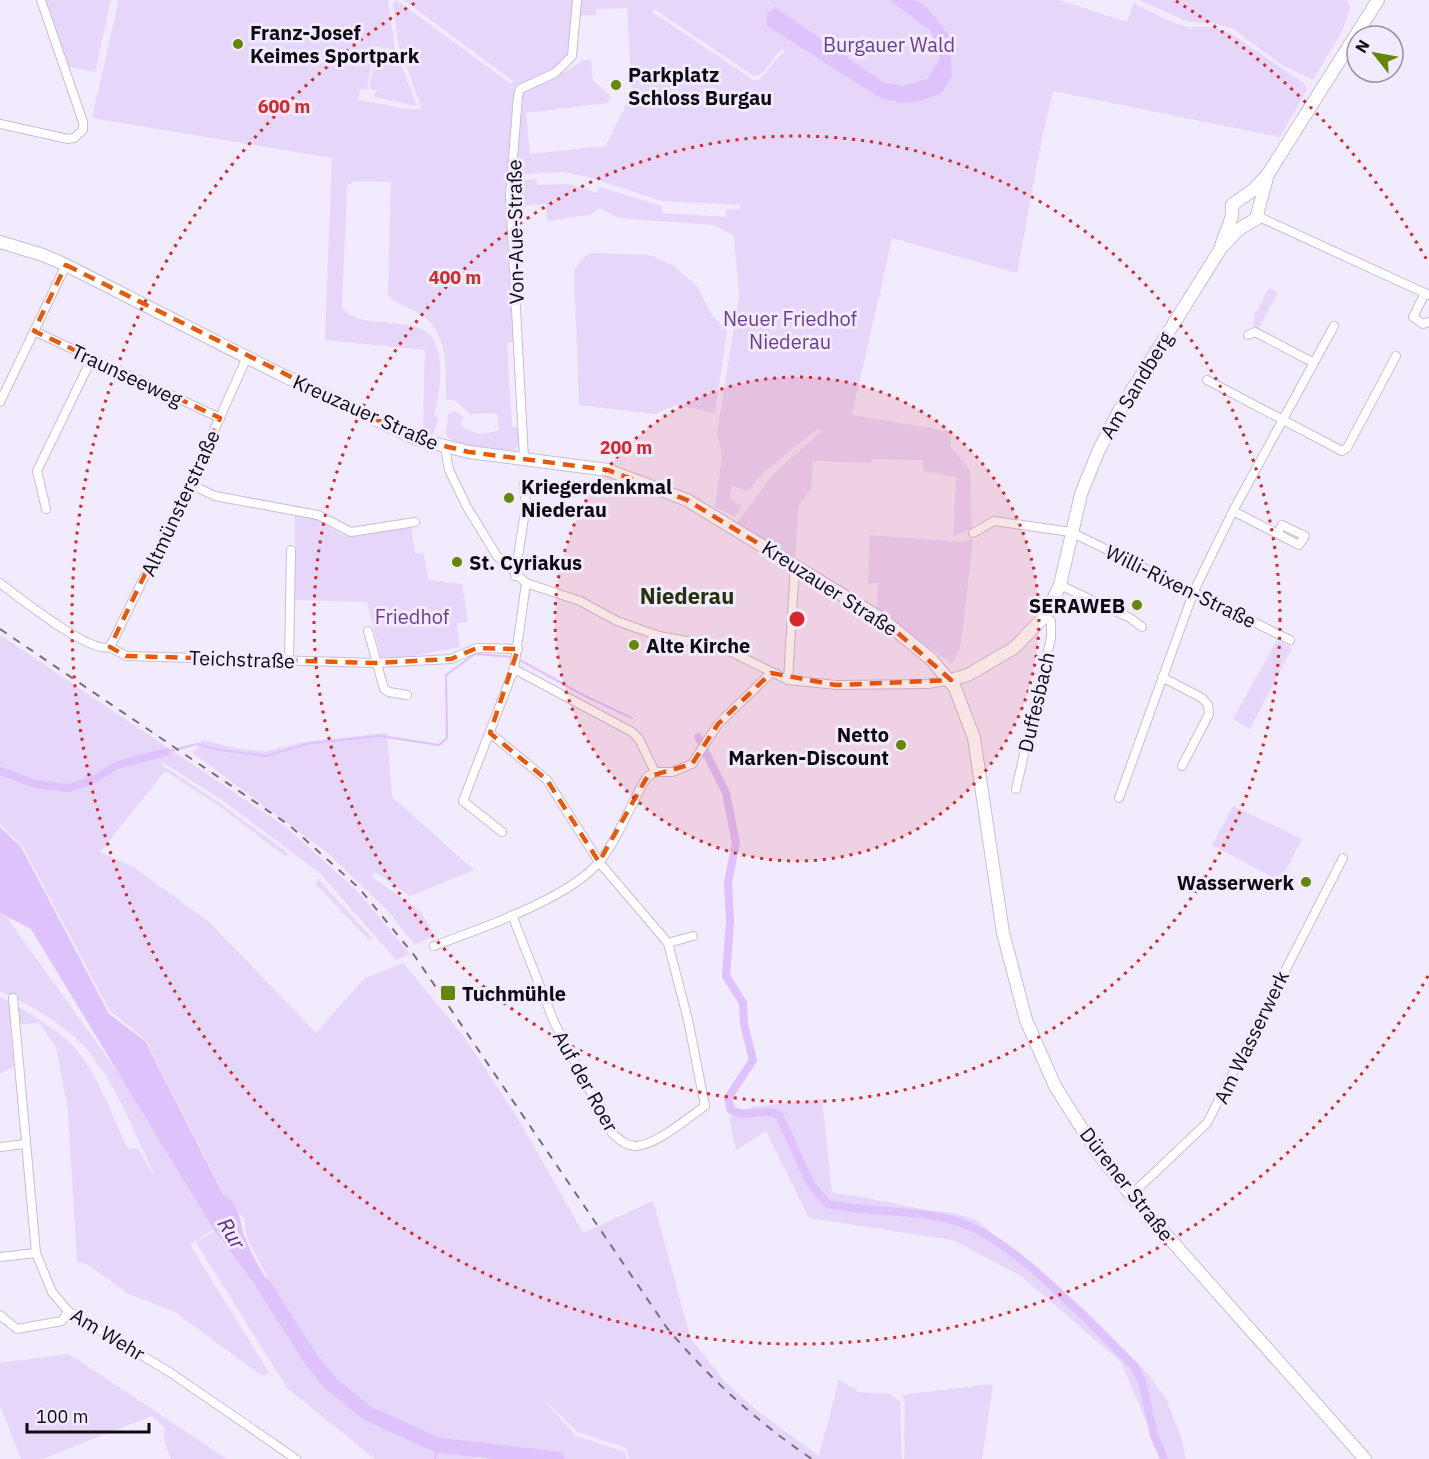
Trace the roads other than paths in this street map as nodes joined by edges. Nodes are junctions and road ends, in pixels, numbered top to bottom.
1 (40, 0) edge
2 (577, 0) edge
3 (1378, 0) edge
4 (0, 124) edge
5 (1268, 174) junction
6 (1243, 197) junction
7 (1258, 212) junction
8 (1232, 216) junction
9 (1245, 225) junction
10 (0, 242) edge
11 (1221, 248) junction
12 (66, 265) junction
13 (1427, 294) edge
14 (1429, 322) edge
15 (1334, 326) dead end
16 (34, 331) junction
17 (1248, 335) dead end
18 (1396, 356) dead end
19 (247, 357) junction
20 (92, 358) junction
21 (1314, 363) junction
22 (1207, 380) dead end
23 (0, 402) edge
24 (220, 418) junction
25 (1283, 420) junction
26 (445, 448) junction
27 (524, 459) junction
28 (524, 482) dead end
29 (190, 484) junction
30 (46, 509) dead end
31 (1233, 511) junction
32 (416, 522) dead end
33 (972, 532) dead end
34 (1071, 532) junction
35 (1277, 534) dead end
36 (291, 550) dead end
37 (795, 565) junction
38 (515, 576) junction
39 (0, 583) edge
40 (526, 584) junction
41 (1060, 585) junction
42 (1194, 591) junction
43 (1045, 616) junction
44 (1142, 627) dead end
45 (368, 631) dead end
46 (1290, 640) dead end
47 (110, 647) junction
48 (516, 658) junction
49 (289, 660) junction
50 (376, 663) junction
51 (771, 673) junction
52 (1162, 677) junction
53 (788, 680) junction
54 (951, 680) junction
55 (407, 695) dead end
56 (490, 733) junction
57 (1182, 766) dead end
58 (655, 772) junction
59 (1016, 789) dead end
60 (1119, 798) dead end
61 (502, 832) dead end
62 (1343, 858) dead end
63 (599, 862) junction
64 (512, 915) junction
65 (693, 936) dead end
66 (668, 943) junction
67 (435, 946) dead end
68 (12, 998) dead end
69 (25, 1144) junction
70 (0, 1147) edge
71 (1131, 1195) junction
72 (36, 1253) junction
73 (0, 1257) edge
74 (68, 1311) junction
75 (0, 1315) edge
76 (296, 1459) edge
77 (1365, 1459) edge

1 - 4 street
2 - 27 street, Von-Aue-Straße
3 - 5 main road
5 - 6 main road
5 - 7 main road
6 - 7 main road
6 - 8 main road
7 - 9 main road
7 - 13 street
8 - 9 main road
8 - 11 main road
9 - 11 main road
10 - 12 main road, Kreuzauer Straße
11 - 34 main road, Am Sandberg
12 - 16 street
12 - 19 main road, Kreuzauer Straße
13 - 14 street
15 - 21 street
16 - 20 street, Traunseeweg
16 - 23 street
17 - 21 street
18 - 25 street
19 - 24 street, Altmünsterstraße
19 - 26 main road, Kreuzauer Straße
20 - 24 street, Traunseeweg
20 - 30 street
21 - 25 street
22 - 25 street
24 - 29 street, Altmünsterstraße
25 - 31 street
26 - 27 main road, Kreuzauer Straße
26 - 38 street
27 - 37 main road, Kreuzauer Straße
28 - 38 street
29 - 32 street
29 - 47 street, Altmünsterstraße
31 - 35 street
31 - 42 street
33 - 34 street
34 - 41 main road, Am Sandberg
34 - 42 street, Willi-Rixen-Straße
36 - 49 street
37 - 53 street
37 - 54 main road, Kreuzauer Straße
38 - 40 street
39 - 47 street, Teichstraße
40 - 48 street
40 - 51 street
41 - 43 main road, Am Sandberg
41 - 44 street
42 - 46 street, Willi-Rixen-Straße
42 - 52 street
43 - 54 main road, Am Sandberg
43 - 59 street, Duffesbach
45 - 50 street
47 - 49 street, Teichstraße
48 - 50 street, Teichstraße
48 - 56 street
48 - 58 street, Teichstraße
49 - 50 street, Teichstraße
50 - 55 street
51 - 53 street
51 - 58 street
52 - 57 street
52 - 60 street
53 - 54 street
54 - 71 main road, Dürener Straße
56 - 61 street
56 - 63 street
58 - 63 street
62 - 71 street, Am Wasserwerk
63 - 64 street
63 - 66 street
64 - 66 street, Auf der Roer
64 - 67 street
65 - 66 street
68 - 69 street, Am Wehr
69 - 70 street
69 - 72 street, Am Wehr
71 - 77 main road, Dürener Straße
72 - 73 street
72 - 74 street, Am Wehr
74 - 75 street
74 - 76 street, Am Wehr

